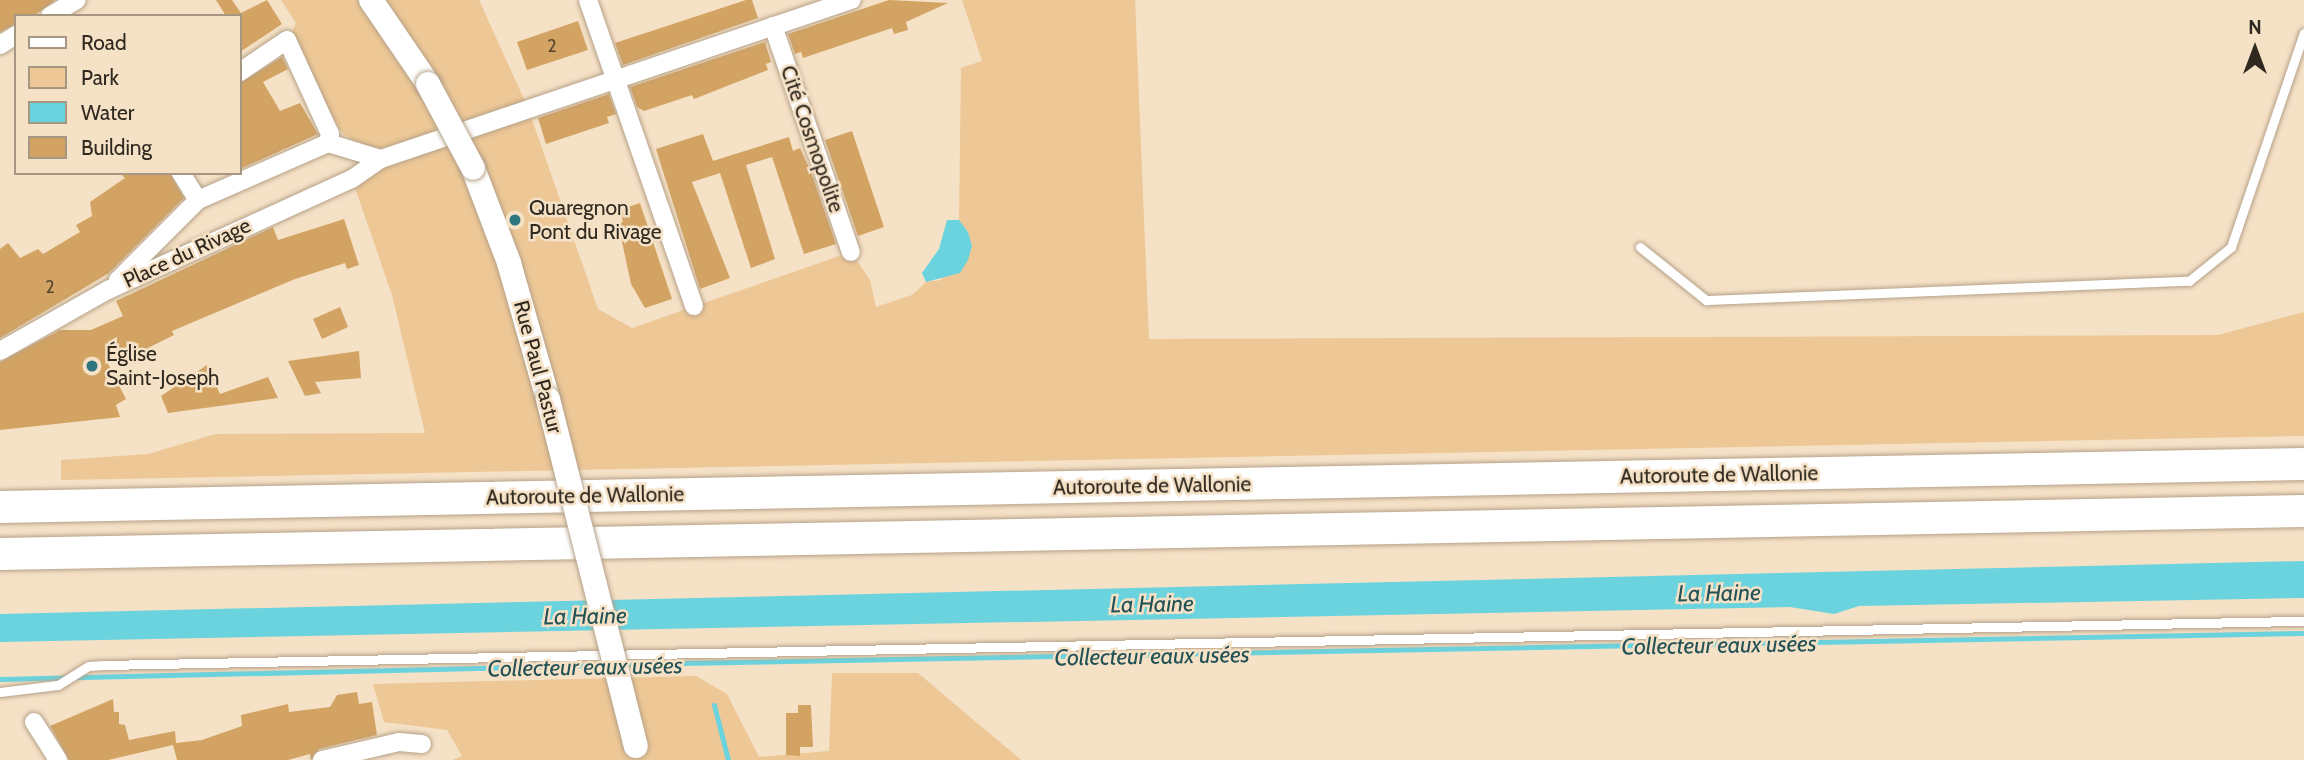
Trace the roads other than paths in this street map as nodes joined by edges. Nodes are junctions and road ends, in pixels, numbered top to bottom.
1 (371, 0) edge
2 (588, 0) edge
3 (852, 0) edge
4 (77, 6) edge
5 (55, 14) edge
6 (773, 26) junction
7 (2304, 33) edge
8 (242, 71) edge
9 (615, 79) junction
10 (329, 138) junction
11 (381, 159) junction
12 (182, 175) edge
13 (198, 200) junction
14 (1640, 247) dead end
15 (851, 252) dead end
16 (108, 290) junction
17 (694, 306) dead end
18 (0, 351) edge
19 (2304, 464) edge
20 (0, 508) edge
21 (2304, 511) edge
22 (0, 554) edge
23 (2304, 621) edge
24 (0, 692) edge
25 (34, 722) dead end
26 (422, 744) dead end
27 (638, 753) edge
28 (58, 760) edge
29 (322, 760) edge

1 - 27 main road, Rue Paul Pastur, bridge
2 - 9 street
3 - 6 street
4 - 5 street
6 - 9 street
6 - 15 street, Cité Cosmopolite
7 - 14 lane
8 - 10 street
9 - 11 street, Place du Rivage
9 - 17 street
10 - 11 street
10 - 13 street, Place du Rivage
11 - 16 street, Place du Rivage
12 - 13 street
13 - 16 street, Place du Rivage
16 - 18 street
19 - 20 highway, Autoroute de Wallonie
21 - 22 highway
23 - 24 lane
25 - 28 street
26 - 29 street

